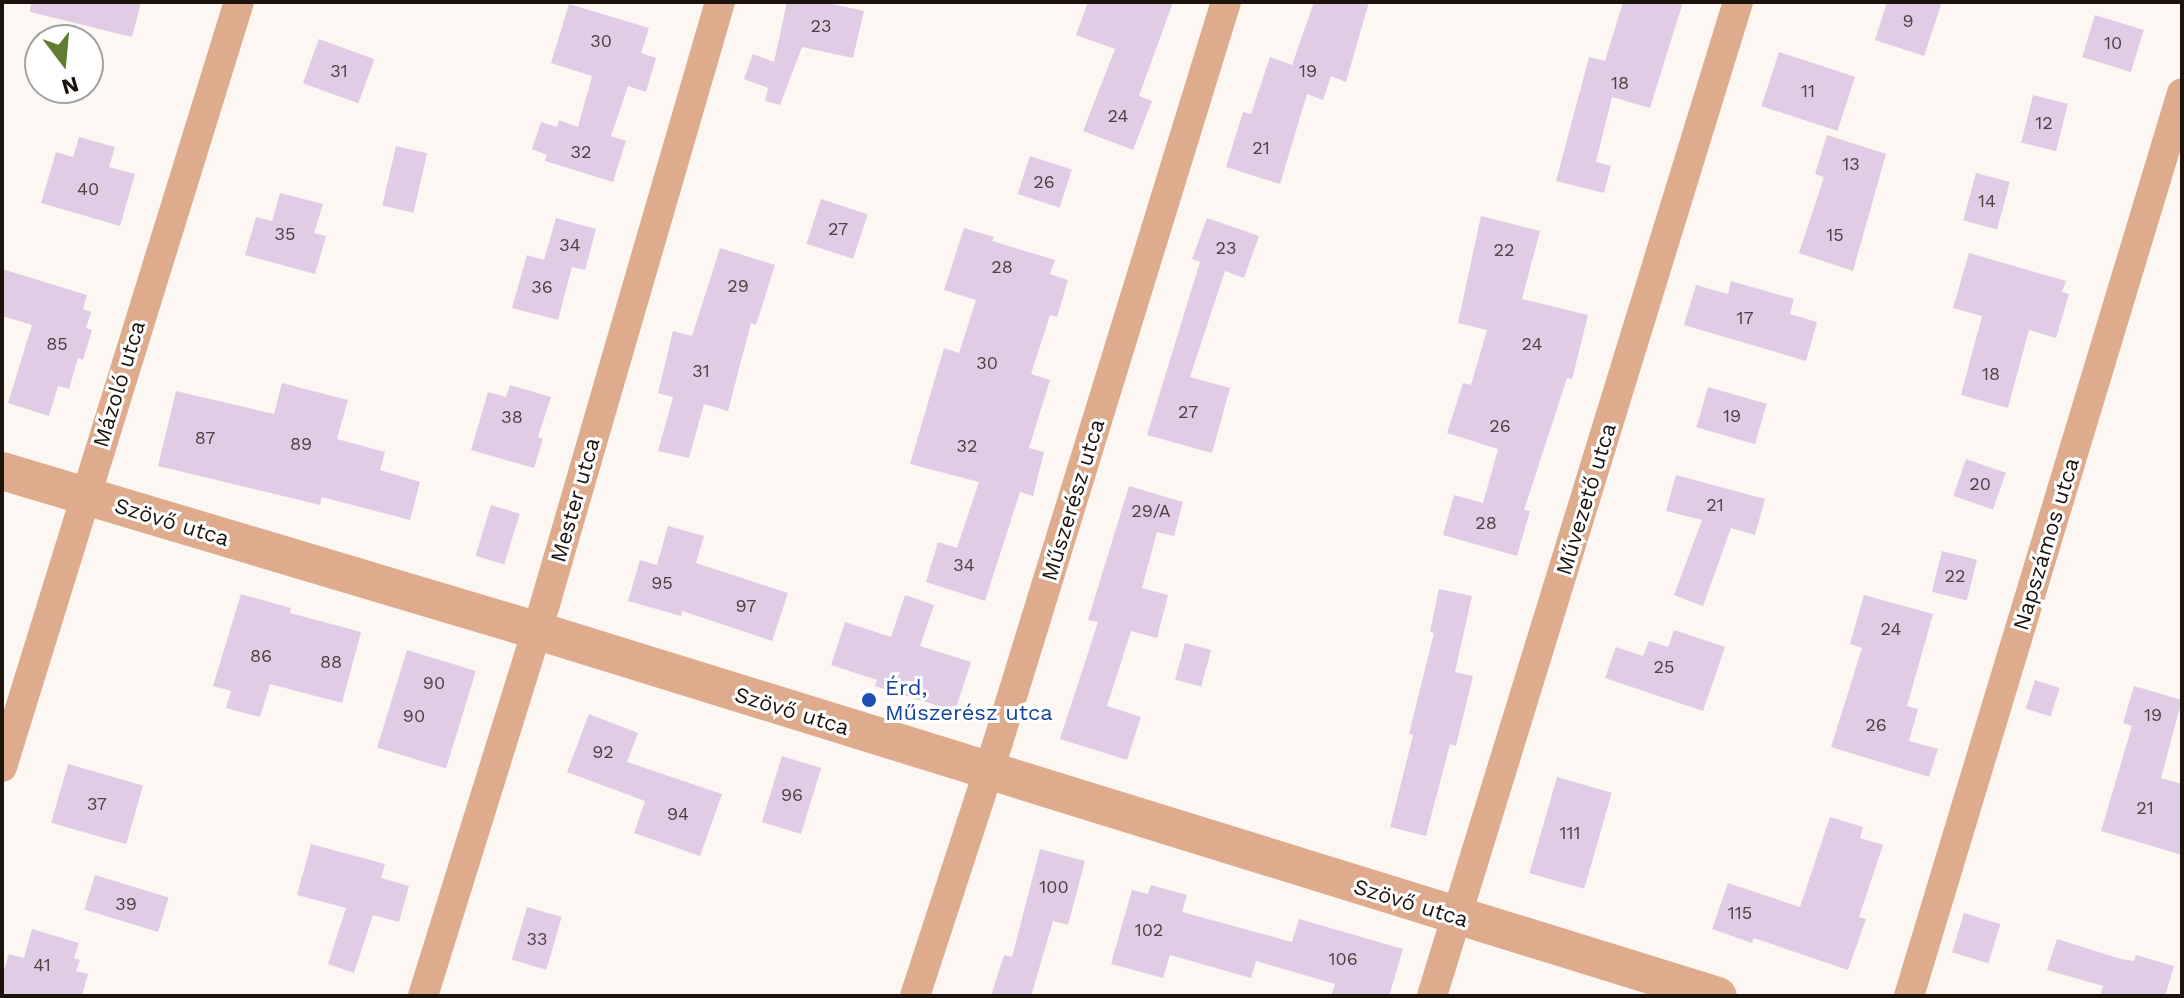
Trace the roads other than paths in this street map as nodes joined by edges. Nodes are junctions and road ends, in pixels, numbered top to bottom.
1 (239, 2) edge
2 (720, 2) edge
3 (1226, 2) edge
4 (1738, 2) edge
5 (2182, 93) edge
6 (2, 471) edge
7 (85, 496) junction
8 (535, 630) junction
9 (2, 767) edge
10 (988, 773) junction
11 (1457, 917) junction
12 (423, 996) edge
13 (915, 996) edge
14 (1432, 996) edge
15 (1718, 996) edge
16 (1909, 996) edge

1 - 7 street, Mázoló utca
2 - 8 street, Mester utca
3 - 10 street, Műszerész utca
4 - 11 street, Művezető utca
5 - 16 street, Napszámos utca
6 - 7 street, Szövő utca
7 - 8 street, Szövő utca
7 - 9 street, Mázoló utca
8 - 10 street, Szövő utca
8 - 12 street, Mester utca
10 - 11 street, Szövő utca
10 - 13 street, Műszerész utca
11 - 14 street, Művezető utca
11 - 15 street, Szövő utca

